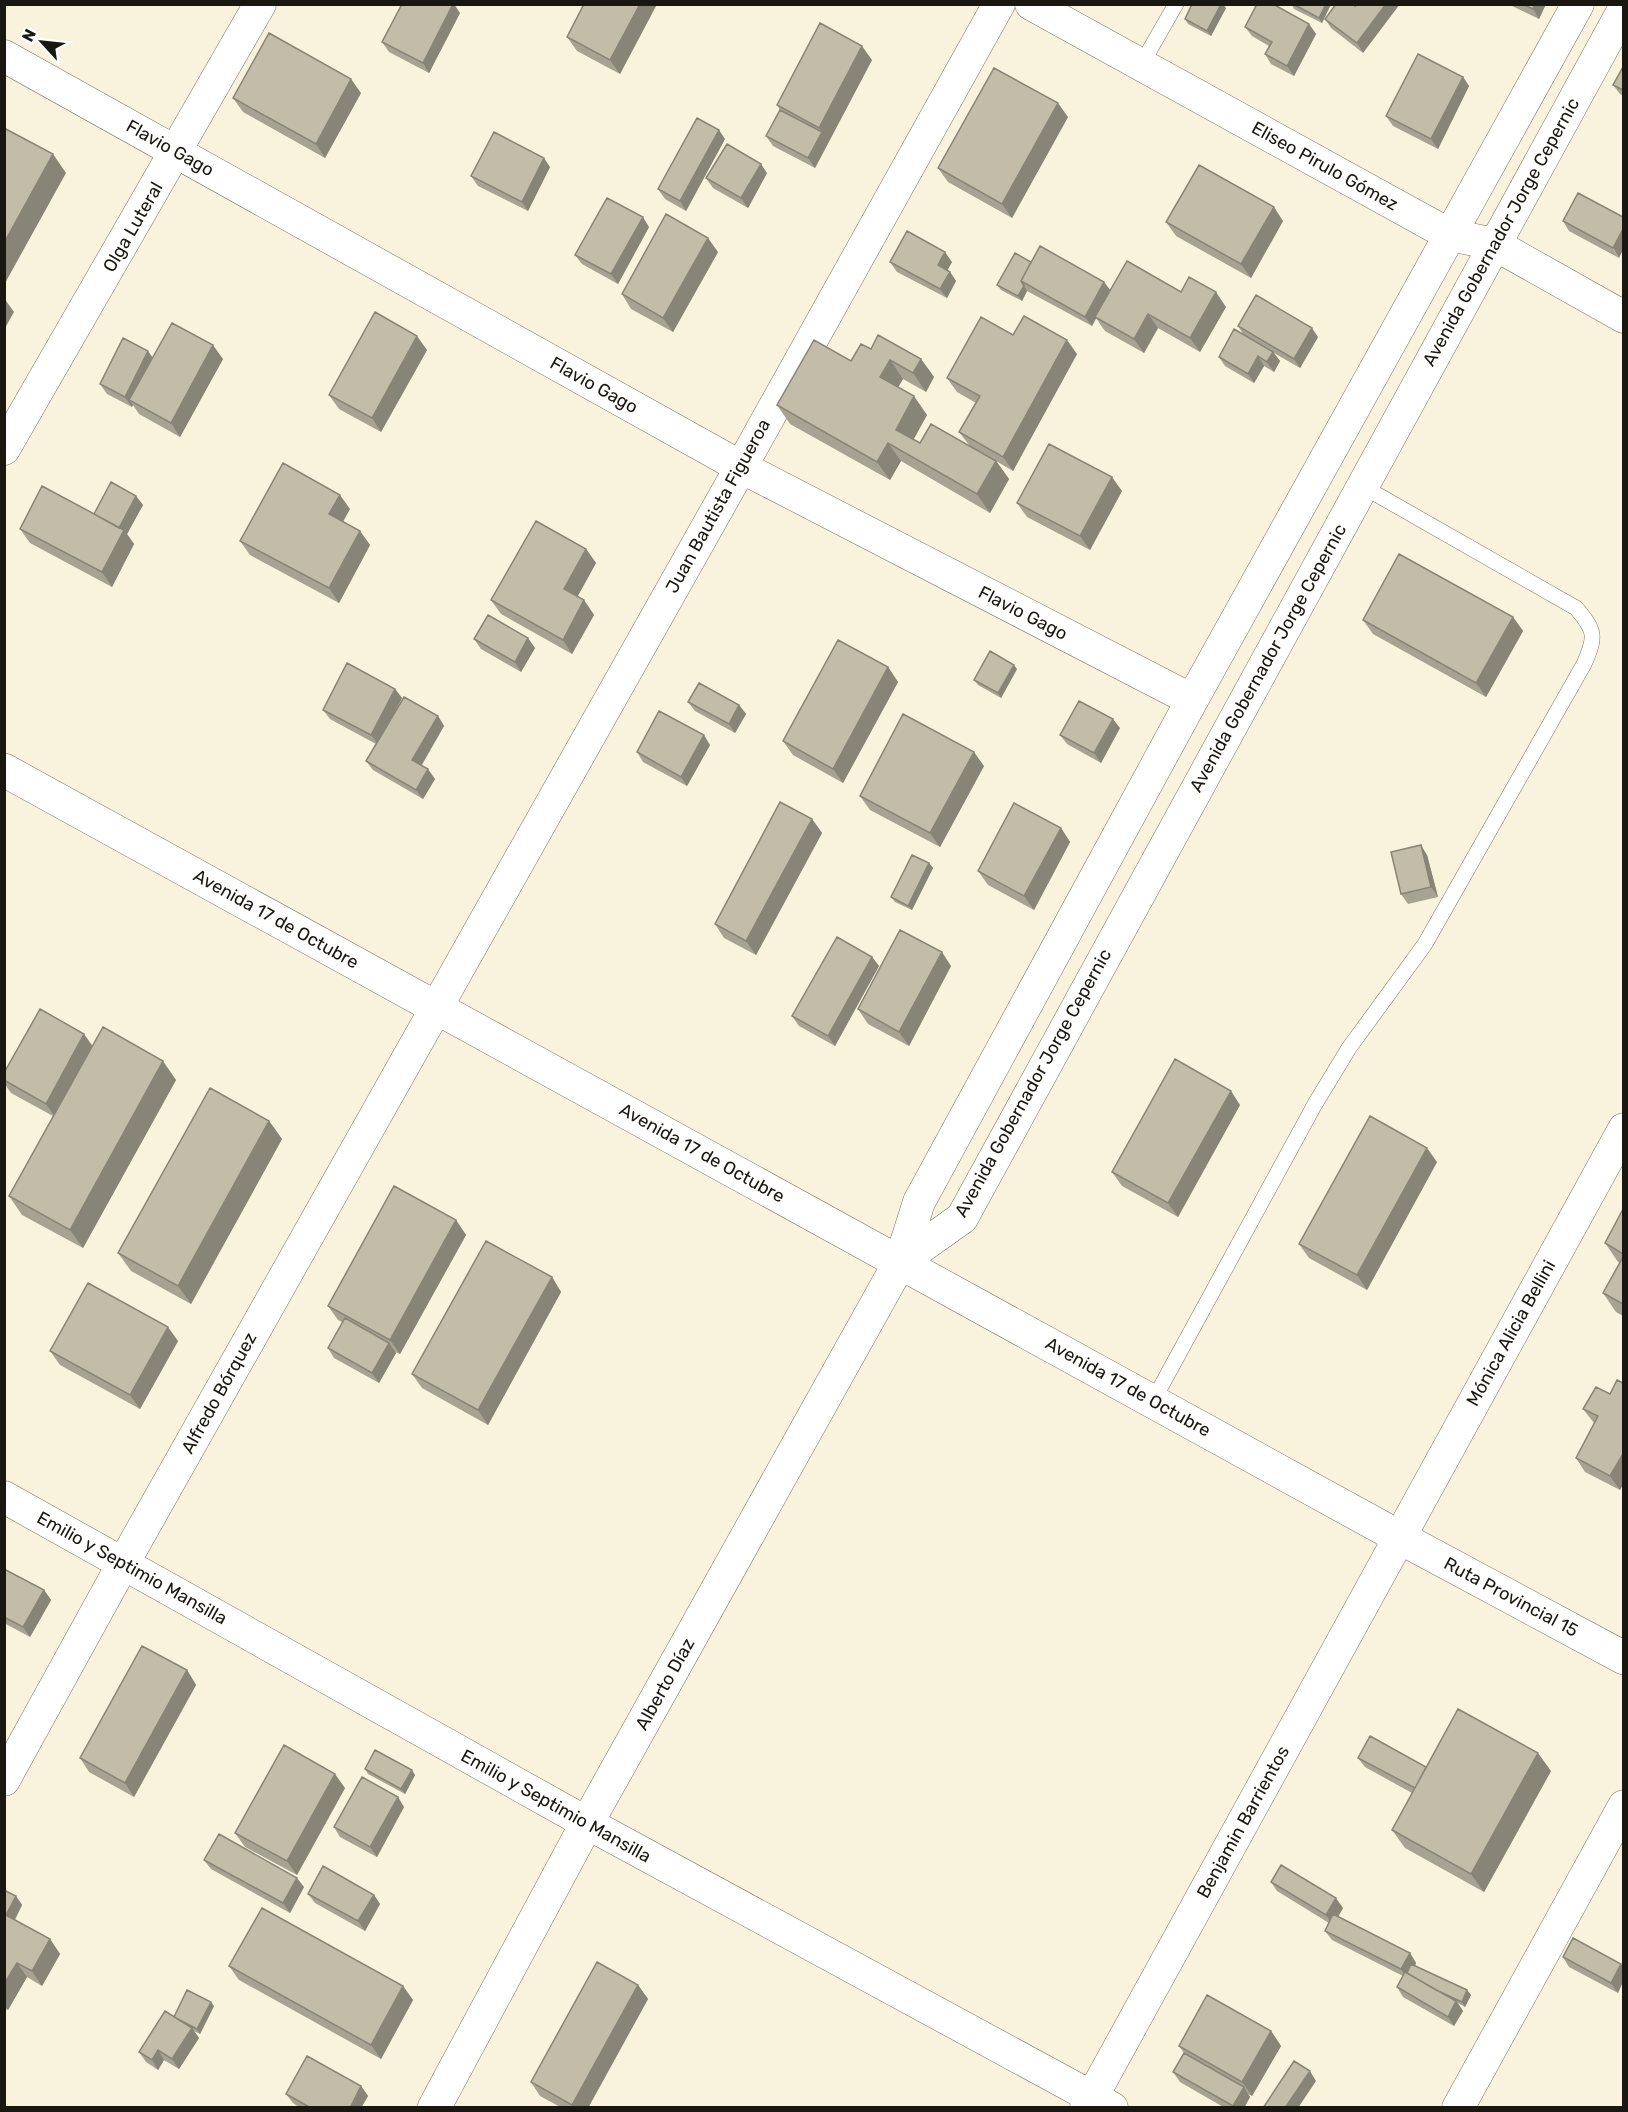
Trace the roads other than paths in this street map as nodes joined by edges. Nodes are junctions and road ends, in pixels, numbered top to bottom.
1 (260, 4) edge
2 (999, 4) edge
3 (1031, 4) edge
4 (1176, 4) edge
5 (1578, 4) edge
6 (1623, 9) edge
7 (4, 56) edge
8 (1142, 65) junction
9 (177, 152) junction
10 (1450, 235) junction
11 (1494, 244) junction
12 (1623, 317) edge
13 (4, 449) edge
14 (741, 467) junction
15 (1362, 486) junction
16 (1192, 700) junction
17 (4, 770) edge
18 (435, 1007) junction
19 (1623, 1129) edge
20 (900, 1262) junction
21 (1153, 1401) junction
22 (4, 1497) edge
23 (1399, 1537) junction
24 (123, 1562) junction
25 (1623, 1658) edge
26 (4, 1780) edge
27 (1623, 1806) edge
28 (587, 1823) junction
29 (1097, 2104) edge
30 (434, 2108) edge
31 (1458, 2108) edge

1 - 9 street, Olga Luteral
2 - 14 street, Juan Bautista Figueroa
3 - 8 street, Eliseo Pirulo Gómez
4 - 8 lane
5 - 10 street
6 - 11 street, Avenida Gobernador Jorge Cepernic
7 - 9 street, Flavio Gago
8 - 10 street, Eliseo Pirulo Gómez
9 - 13 street, Olga Luteral
9 - 14 street, Flavio Gago
10 - 11 street, Eliseo Pirulo Gómez
10 - 16 street
11 - 12 street, Eliseo Pirulo Gómez
11 - 15 street, Avenida Gobernador Jorge Cepernic
14 - 16 street, Flavio Gago
14 - 18 street, Juan Bautista Figueroa
15 - 20 street, Avenida Gobernador Jorge Cepernic
15 - 21 lane
16 - 20 street
17 - 18 main road, Avenida 17 de Octubre
18 - 20 main road, Avenida 17 de Octubre
18 - 24 street, Alfredo Bórquez
19 - 23 street, Mónica Alicia Bellini
20 - 21 main road, Avenida 17 de Octubre
20 - 28 main road, Alberto Díaz
21 - 23 main road, Avenida 17 de Octubre
22 - 24 street, Emilio y Septimio Mansilla
23 - 25 main road, Ruta Provincial 15
23 - 29 street, Benjamin Barrientos
24 - 26 street, Alfredo Bórquez
24 - 28 street, Emilio y Septimio Mansilla
27 - 31 street
28 - 29 street, Emilio y Septimio Mansilla
28 - 30 main road, Alberto Díaz

